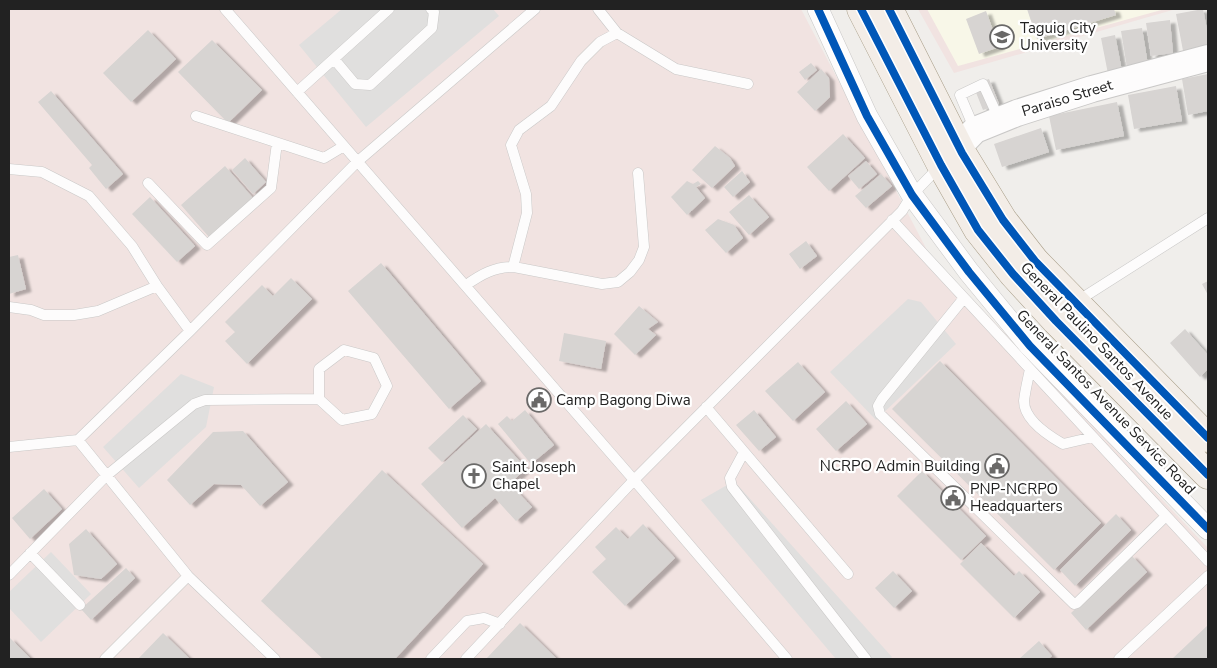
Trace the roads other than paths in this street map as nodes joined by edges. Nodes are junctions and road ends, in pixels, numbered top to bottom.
1 (225, 9) edge
2 (389, 9) edge
3 (431, 9) edge
4 (535, 9) edge
5 (598, 9) edge
6 (818, 9) edge
7 (861, 9) edge
8 (889, 9) edge
9 (617, 33) junction
10 (1208, 58) edge
11 (334, 59) junction
12 (748, 84) dead end
13 (297, 92) junction
14 (196, 116) dead end
15 (999, 120) junction
16 (277, 143) junction
17 (344, 146) junction
18 (958, 147) junction
19 (358, 162) junction
20 (9, 169) edge
21 (638, 173) dead end
22 (148, 183) dead end
23 (912, 195) junction
24 (1208, 218) edge
25 (892, 220) junction
26 (513, 267) junction
27 (466, 285) junction
28 (157, 286) junction
29 (964, 298) junction
30 (9, 307) edge
31 (1065, 312) junction
32 (190, 331) junction
33 (1030, 369) junction
34 (319, 399) junction
35 (706, 407) junction
36 (1093, 437) junction
37 (1208, 438) edge
38 (78, 440) junction
39 (9, 448) edge
40 (744, 452) junction
41 (1208, 475) edge
42 (106, 476) junction
43 (634, 480) junction
44 (1166, 516) junction
45 (1208, 529) edge
46 (30, 553) junction
47 (1208, 561) edge
48 (848, 574) dead end
49 (9, 575) edge
50 (188, 576) junction
51 (1208, 576) edge
52 (80, 605) dead end
53 (500, 624) junction
54 (104, 659) edge
55 (275, 659) edge
56 (432, 659) edge
57 (466, 659) edge
58 (787, 659) edge
59 (866, 659) edge
60 (1119, 659) edge

1 - 13 lane
2 - 11 lane
3 - 11 lane
4 - 19 lane
5 - 9 lane
6 - 23 street, General Santos Avenue Service Road
7 - 18 main road, General Paulino Santos Avenue
8 - 18 main road, General Paulino Santos Avenue
9 - 12 lane
9 - 26 lane
10 - 15 street, Paraiso Street
11 - 13 lane
13 - 17 lane
14 - 16 lane
15 - 18 street, Paraiso Street
15 - 18 lane
16 - 17 lane
16 - 22 lane
17 - 19 lane
18 - 23 lane
18 - 31 main road, General Paulino Santos Avenue
19 - 27 lane
19 - 32 lane
20 - 28 lane
21 - 26 lane
23 - 25 lane
23 - 45 street, General Santos Avenue Service Road
24 - 31 lane
25 - 29 lane
25 - 35 lane
26 - 27 lane
27 - 43 lane
28 - 30 lane
28 - 32 lane
29 - 33 lane
29 - 44 lane
31 - 37 main road, General Paulino Santos Avenue
31 - 41 main road, General Paulino Santos Avenue
32 - 38 lane
33 - 36 lane
33 - 36 lane
34 - 34 lane
34 - 42 lane
35 - 40 lane
35 - 43 lane
36 - 44 lane
38 - 39 lane
38 - 42 lane
40 - 48 lane
40 - 59 lane
42 - 46 lane
42 - 50 lane
43 - 53 lane
43 - 58 lane
44 - 47 lane
46 - 49 lane
46 - 52 lane
50 - 54 lane
50 - 55 lane
51 - 60 lane
53 - 56 lane
53 - 57 lane

